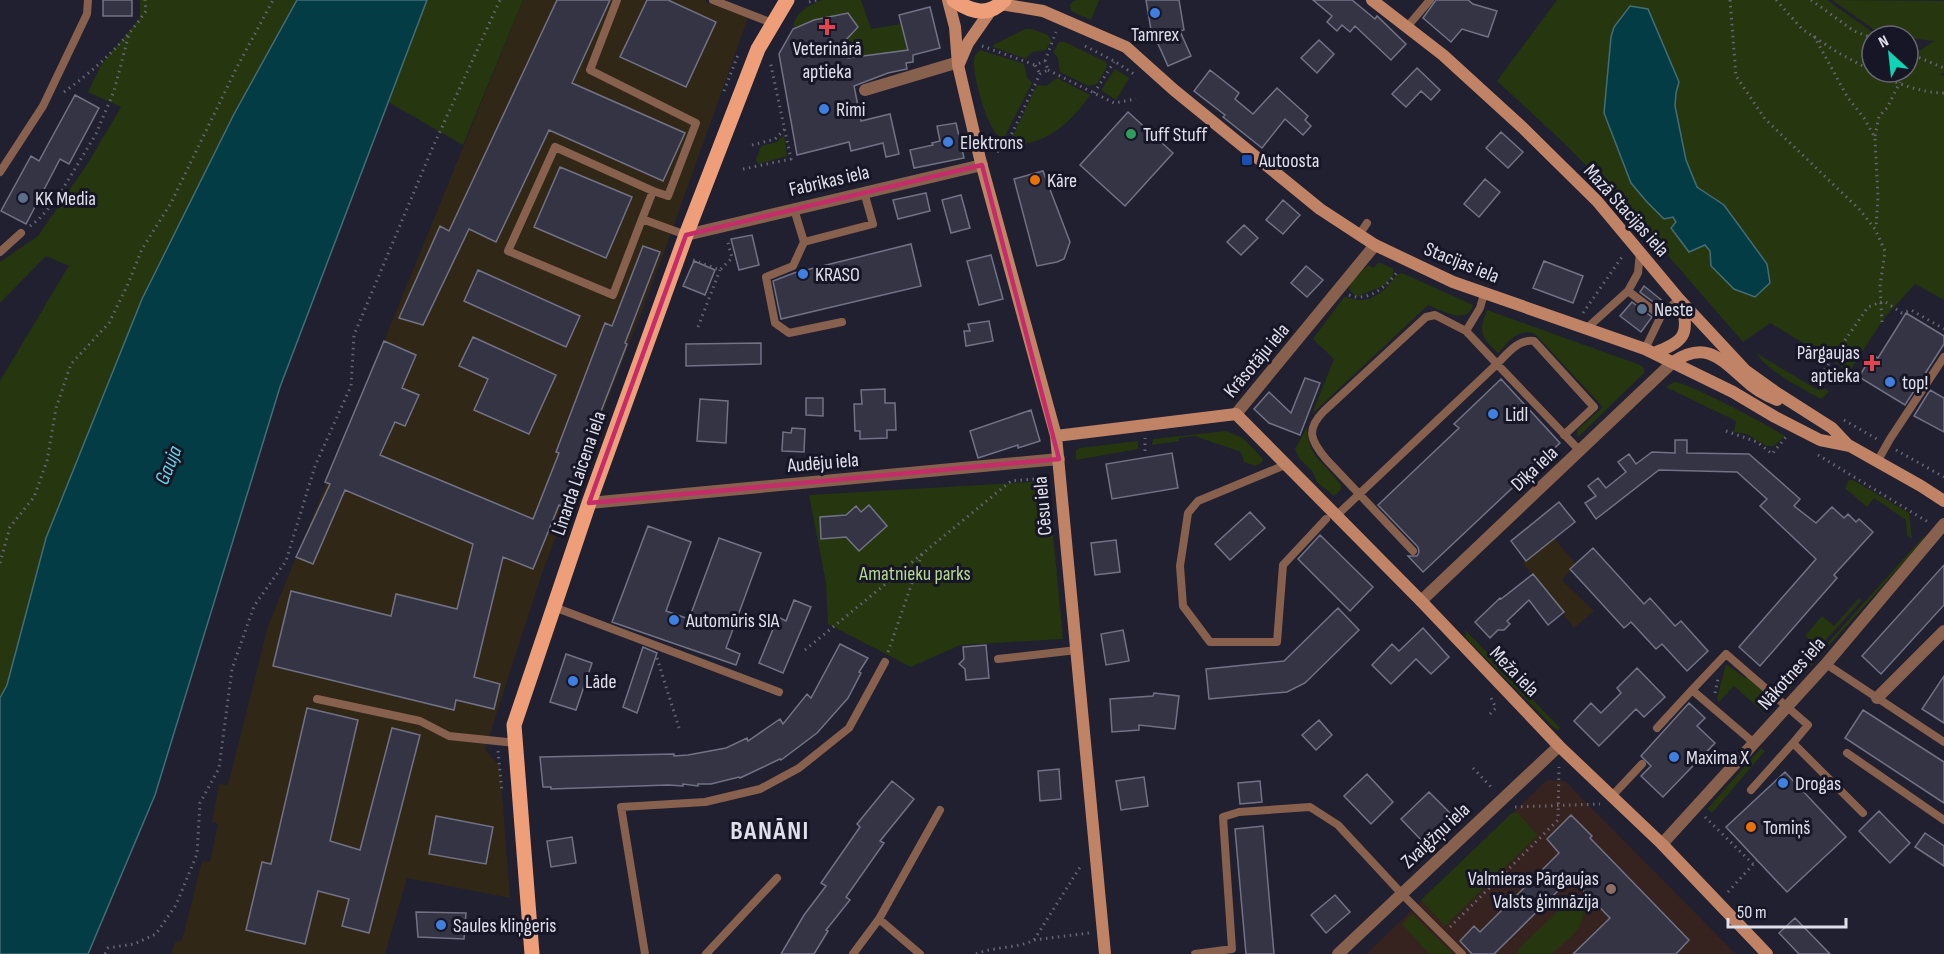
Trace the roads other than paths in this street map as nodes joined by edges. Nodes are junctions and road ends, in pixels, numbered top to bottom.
1 (88, 0) edge
2 (617, 0) edge
3 (714, 0) edge
4 (787, 0) edge
5 (948, 0) edge
6 (1372, 0) edge
7 (1430, 0) edge
8 (803, 1) edge
9 (960, 4) edge
10 (999, 5) edge
11 (772, 23) junction
12 (1407, 27) junction
13 (955, 65) junction
14 (865, 90) dead end
15 (982, 165) junction
16 (0, 172) edge
17 (653, 191) junction
18 (864, 192) junction
19 (794, 209) junction
20 (642, 219) junction
21 (1367, 224) dead end
22 (21, 233) road end
23 (686, 234) junction
24 (1359, 235) junction
25 (804, 242) junction
26 (1375, 245) junction
27 (0, 252) edge
28 (1640, 252) junction
29 (1628, 291) junction
30 (1484, 294) junction
31 (1679, 299) junction
32 (1661, 316) junction
33 (842, 322) dead end
34 (1587, 328) junction
35 (1466, 330) junction
36 (1650, 351) junction
37 (1944, 357) edge
38 (1673, 362) junction
39 (1497, 364) junction
40 (1802, 409) junction
41 (1236, 414) junction
42 (1564, 435) junction
43 (1056, 436) junction
44 (1850, 446) junction
45 (1580, 451) junction
46 (1059, 459) junction
47 (1877, 462) junction
48 (1285, 465) junction
49 (1359, 494) junction
50 (1944, 501) edge
51 (589, 503) junction
52 (1331, 517) junction
53 (1944, 524) edge
54 (1413, 551) dead end
55 (1421, 601) junction
56 (554, 607) junction
57 (1944, 631) edge
58 (1077, 650) junction
59 (998, 659) dead end
60 (885, 662) road end
61 (1826, 664) junction
62 (1692, 690) junction
63 (779, 692) dead end
64 (1878, 698) junction
65 (317, 699) dead end
66 (1787, 707) junction
67 (1657, 728) dead end
68 (1944, 742) edge
69 (1754, 743) junction
70 (1793, 743) junction
71 (516, 744) junction
72 (1559, 746) junction
73 (1847, 753) dead end
74 (1642, 764) dead end
75 (1751, 790) dead end
76 (1612, 796) junction
77 (940, 810) dead end
78 (1863, 813) dead end
79 (1944, 820) edge
80 (1662, 843) junction
81 (777, 878) dead end
82 (1401, 893) junction
83 (879, 918) junction
84 (532, 954) edge
85 (645, 954) edge
86 (706, 954) edge
87 (853, 954) edge
88 (920, 954) edge
89 (1105, 954) edge
90 (1195, 954) edge
91 (1338, 954) edge
92 (1462, 954) edge
93 (1767, 954) edge

1 - 16 lane
2 - 17 lane
3 - 11 lane
4 - 11 main road, Linarda Laicena iela
5 - 13 street, Cēsu iela
6 - 12 street, Mazā Stacijas iela
7 - 12 lane
8 - 11 main road, Linarda Laicena iela
9 - 10 main road
10 - 13 street
10 - 24 street, Stacijas iela
11 - 23 main road, Linarda Laicena iela
12 - 28 street, Mazā Stacijas iela
13 - 14 street
13 - 15 street, Cēsu iela
15 - 18 street, Fabrikas iela
15 - 43 street, Cēsu iela
17 - 20 lane
17 - 20 lane
18 - 19 street, Fabrikas iela
18 - 25 lane
19 - 23 street, Fabrikas iela
19 - 25 lane
20 - 23 lane
21 - 24 lane
22 - 27 lane
23 - 51 main road, Linarda Laicena iela
24 - 26 street, Stacijas iela
25 - 33 lane
26 - 30 street, Stacijas iela
26 - 41 street, Krāsotāju iela
28 - 29 lane
28 - 31 street, Mazā Stacijas iela
29 - 32 lane
29 - 34 lane
30 - 34 street, Stacijas iela
30 - 35 lane
31 - 32 lane
31 - 36 street
31 - 40 street, Mazā Stacijas iela
32 - 36 lane
34 - 36 street, Stacijas iela
35 - 39 lane
35 - 49 lane
36 - 38 street, Stacijas iela
37 - 47 lane
38 - 40 street
38 - 44 street, Stacijas iela
38 - 45 street, Dīķa iela
39 - 42 lane
39 - 42 lane
39 - 49 lane
40 - 44 street, Mazā Stacijas iela
41 - 43 street, Krāsotāju iela
41 - 48 street, Meža iela
42 - 45 lane
43 - 46 street, Cēsu iela
44 - 47 street, Stacijas iela
45 - 55 street, Dīķa iela
46 - 51 street, Audēju iela
46 - 58 street, Cēsu iela
47 - 50 street, Stacijas iela
48 - 52 street, Meža iela
48 - 52 lane
49 - 52 lane
49 - 54 lane
51 - 56 main road, Linarda Laicena iela
52 - 55 street, Meža iela
53 - 61 street, Nākotnes iela
55 - 72 street, Meža iela
56 - 63 lane
56 - 71 main road, Linarda Laicena iela
57 - 64 street
58 - 59 lane
58 - 89 street, Cēsu iela
60 - 85 lane
61 - 64 lane
61 - 66 street, Nākotnes iela
62 - 66 lane
62 - 67 lane
62 - 69 lane
64 - 68 lane
65 - 71 lane
66 - 69 street, Nākotnes iela
66 - 70 lane
69 - 80 street, Nākotnes iela
70 - 75 lane
70 - 78 lane
71 - 84 main road, Linarda Laicena iela
72 - 76 street, Meža iela
72 - 82 street, Zvaigžņu iela
73 - 79 lane
74 - 76 lane
76 - 80 street, Meža iela
77 - 83 lane
80 - 93 street, Meža iela
81 - 86 lane
82 - 90 lane
82 - 91 street, Zvaigžņu iela
82 - 92 lane
83 - 87 lane
83 - 88 lane

